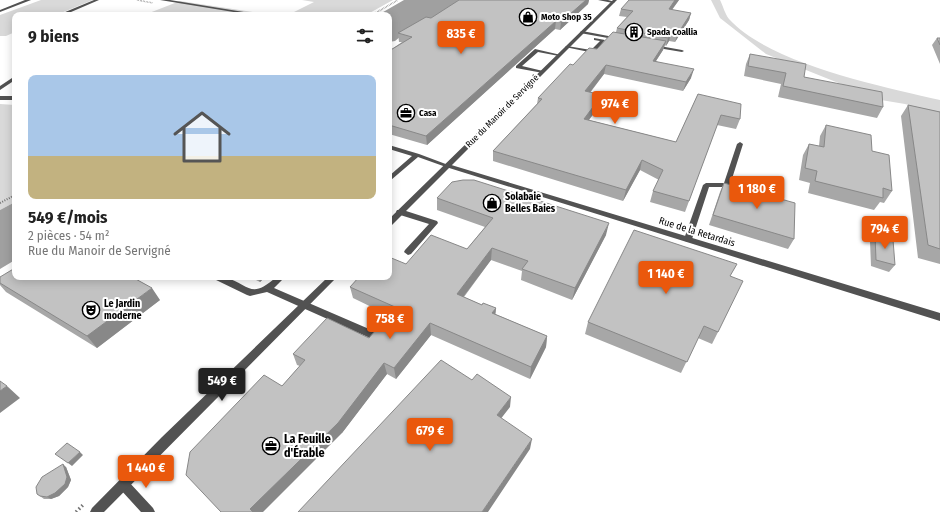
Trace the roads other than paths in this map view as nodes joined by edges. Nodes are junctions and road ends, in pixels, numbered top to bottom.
1 (29, 0) edge
2 (97, 0) edge
3 (162, 0) edge
4 (600, 0) edge
5 (614, 1) edge
6 (0, 11) edge
7 (67, 12) edge
8 (240, 12) edge
9 (581, 34) junction
10 (623, 40) edge
11 (645, 44) edge
12 (567, 47) junction
13 (682, 51) dead end
14 (559, 55) junction
15 (541, 72) junction
16 (12, 80) edge
17 (0, 88) edge
18 (0, 98) edge
19 (12, 98) edge
20 (740, 144) dead end
21 (392, 147) edge
22 (417, 155) junction
23 (448, 166) junction
24 (392, 176) edge
25 (400, 212) junction
26 (392, 219) edge
27 (688, 239) junction
28 (408, 252) dead end
29 (223, 280) edge
30 (278, 280) edge
31 (330, 280) edge
32 (268, 289) junction
33 (305, 305) junction
34 (940, 317) edge
35 (373, 335) edge
36 (124, 485) junction
37 (96, 512) edge
38 (149, 512) edge

1 - 6 street
2 - 7 street
3 - 8 street
4 - 5 street
5 - 9 street, Rue du Manoir de Servigné
9 - 10 street
9 - 12 street, Rue du Manoir de Servigné
9 - 12 street
11 - 13 street
12 - 14 street, Rue du Manoir de Servigné
14 - 15 street, Rue du Manoir de Servigné
14 - 15 street
15 - 23 street, Rue du Manoir de Servigné
16 - 17 street
18 - 19 street
20 - 27 street
21 - 22 street, Rue de la Retardais
22 - 23 street, Rue de la Retardais
22 - 24 street
23 - 25 street, Rue du Manoir de Servigné
23 - 27 street, Rue de la Retardais
25 - 26 street, Rue du Manoir de Servigné
25 - 28 street
27 - 34 street, Rue de la Retardais
29 - 32 street
30 - 32 street
31 - 33 street
32 - 33 street
33 - 35 street
33 - 36 street
36 - 37 street
36 - 38 street

